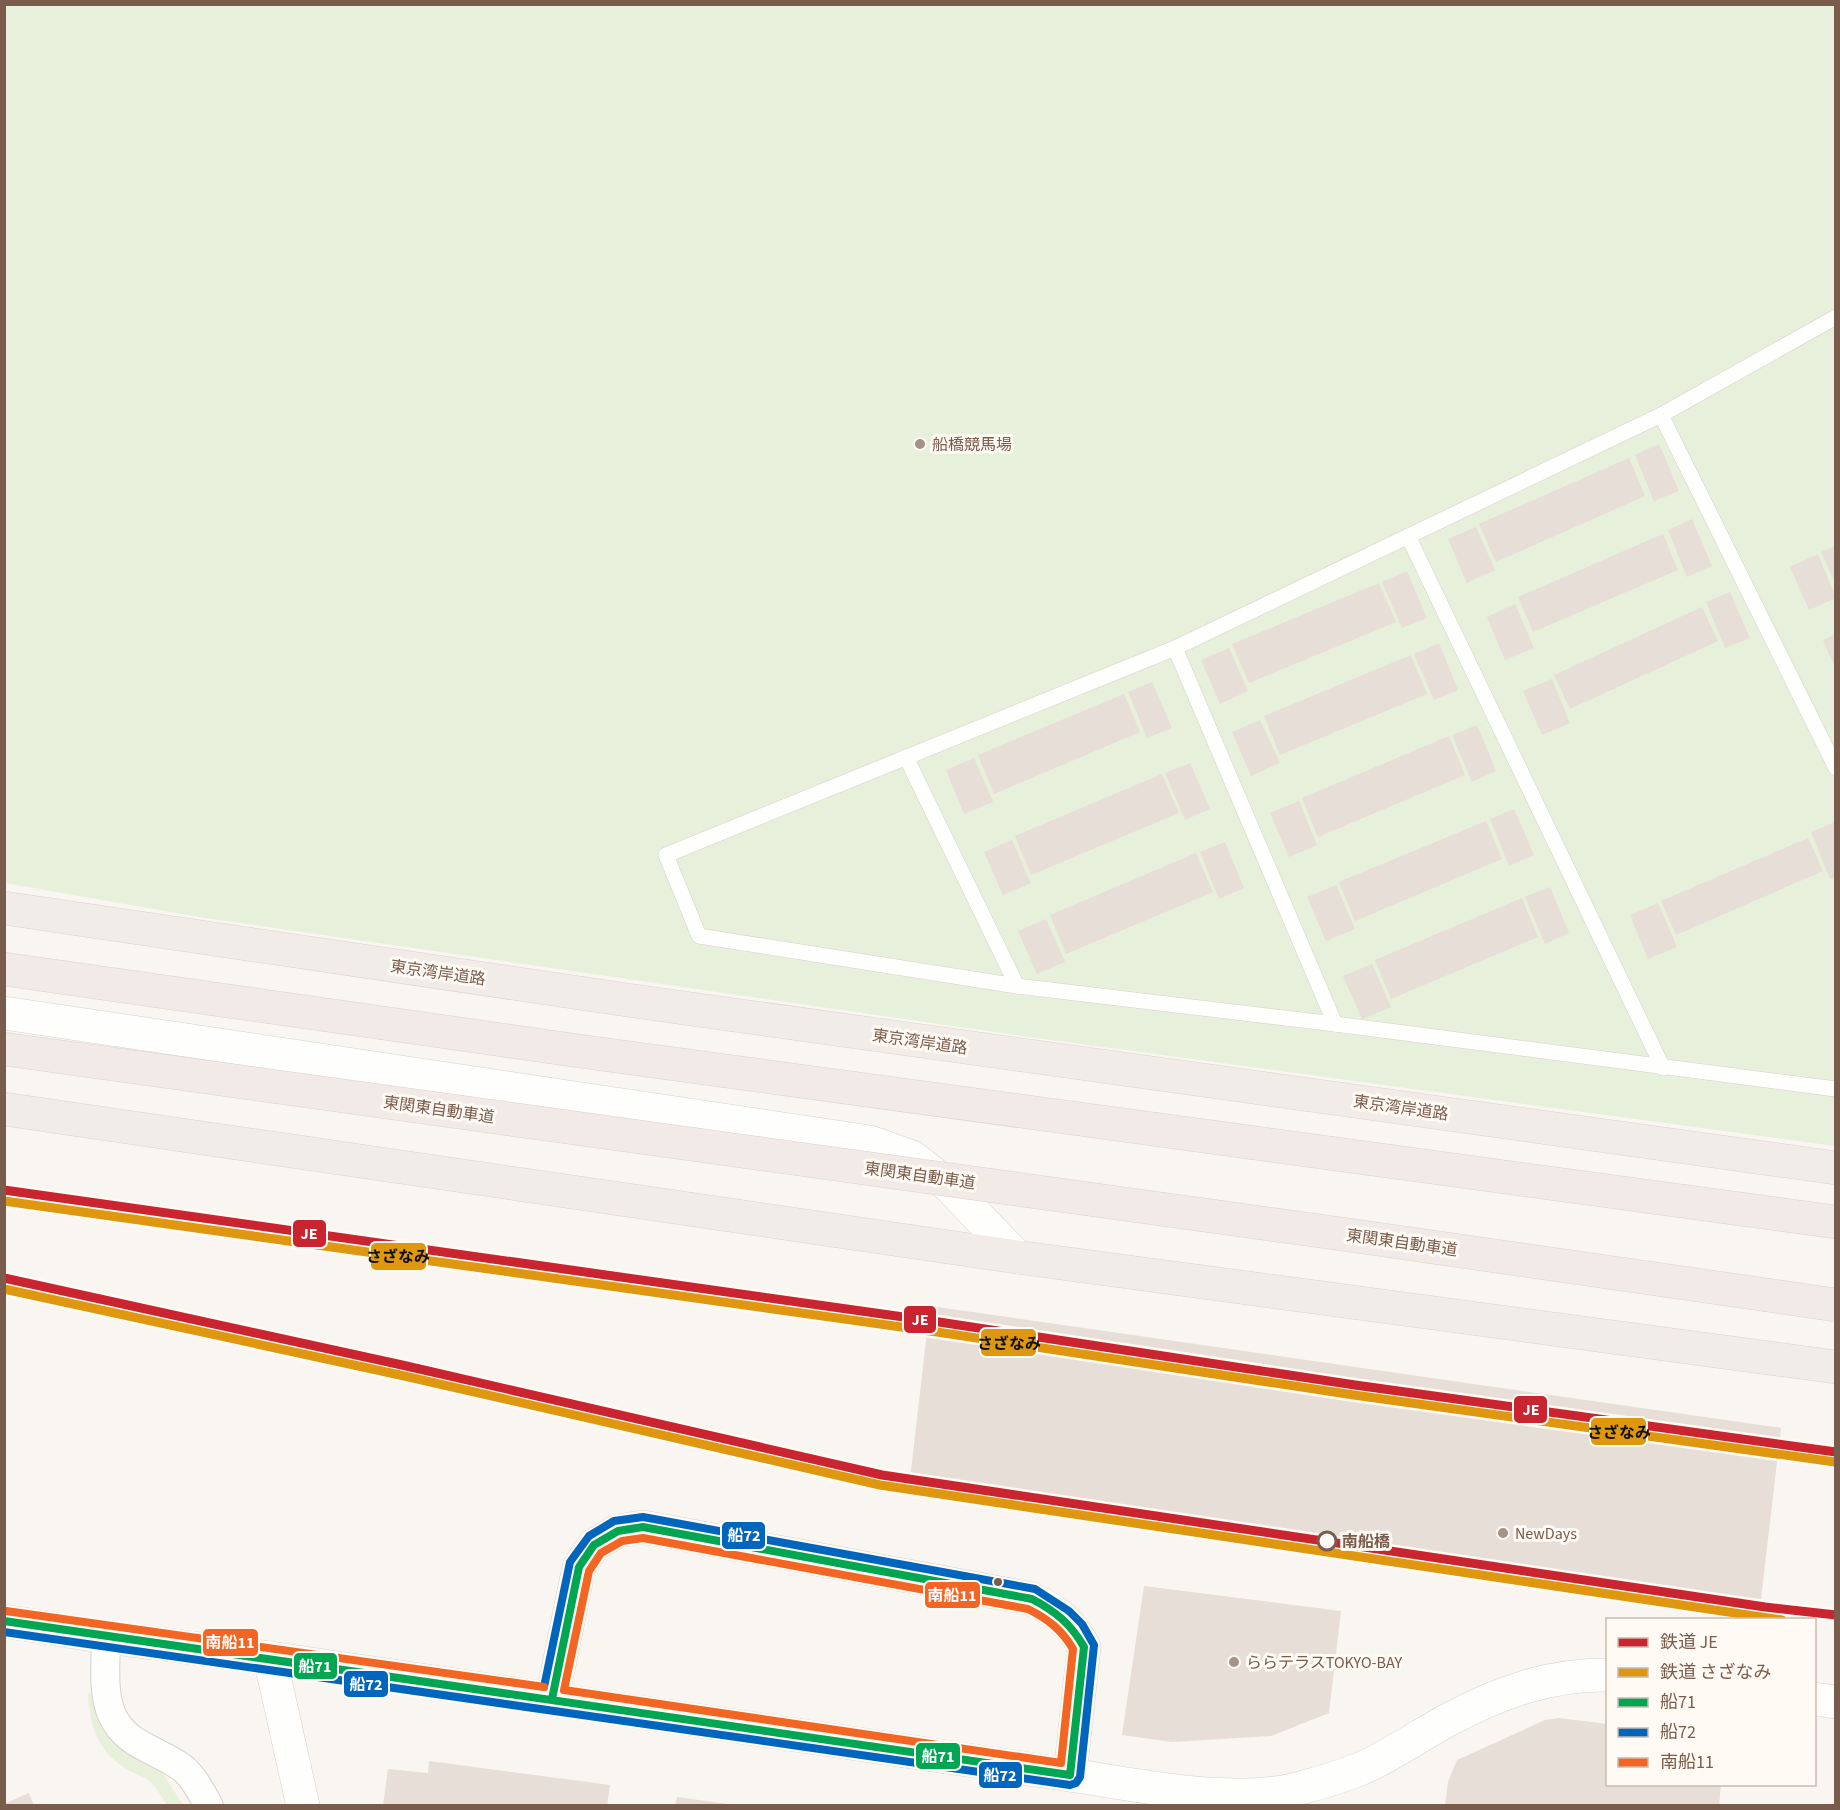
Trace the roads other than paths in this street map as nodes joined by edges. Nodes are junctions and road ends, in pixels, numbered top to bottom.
1 (1836, 317) edge
2 (1660, 415) junction
3 (1408, 536) junction
4 (1175, 648) junction
5 (906, 757) junction
6 (1836, 768) edge
7 (4, 908) edge
8 (4, 969) edge
9 (1017, 986) junction
10 (4, 1013) edge
11 (1335, 1024) junction
12 (4, 1049) edge
13 (1663, 1068) junction
14 (1836, 1089) edge
15 (4, 1109) edge
16 (1836, 1167) edge
17 (1836, 1222) edge
18 (1017, 1257) junction
19 (1836, 1305) edge
20 (1836, 1367) edge
21 (4, 1621) edge
22 (106, 1636) junction
23 (270, 1658) junction
24 (1606, 1675) edge
25 (552, 1699) junction
26 (1816, 1699) edge
27 (1836, 1702) edge
28 (1070, 1776) junction
29 (209, 1806) edge
30 (303, 1806) edge

1 - 2 lane
2 - 3 lane
2 - 6 lane
3 - 4 lane
3 - 13 lane
4 - 5 lane
4 - 11 lane
5 - 9 lane
5 - 9 lane
7 - 16 highway, 東京湾岸道路
8 - 17 highway
9 - 11 lane
10 - 18 street
11 - 13 lane
12 - 19 highway, 東関東自動車道, bridge
13 - 14 lane
15 - 18 highway
18 - 20 highway
21 - 22 street
22 - 23 street
22 - 29 street
23 - 25 street
23 - 30 street
24 - 28 street
25 - 28 street
25 - 28 street
26 - 27 street

